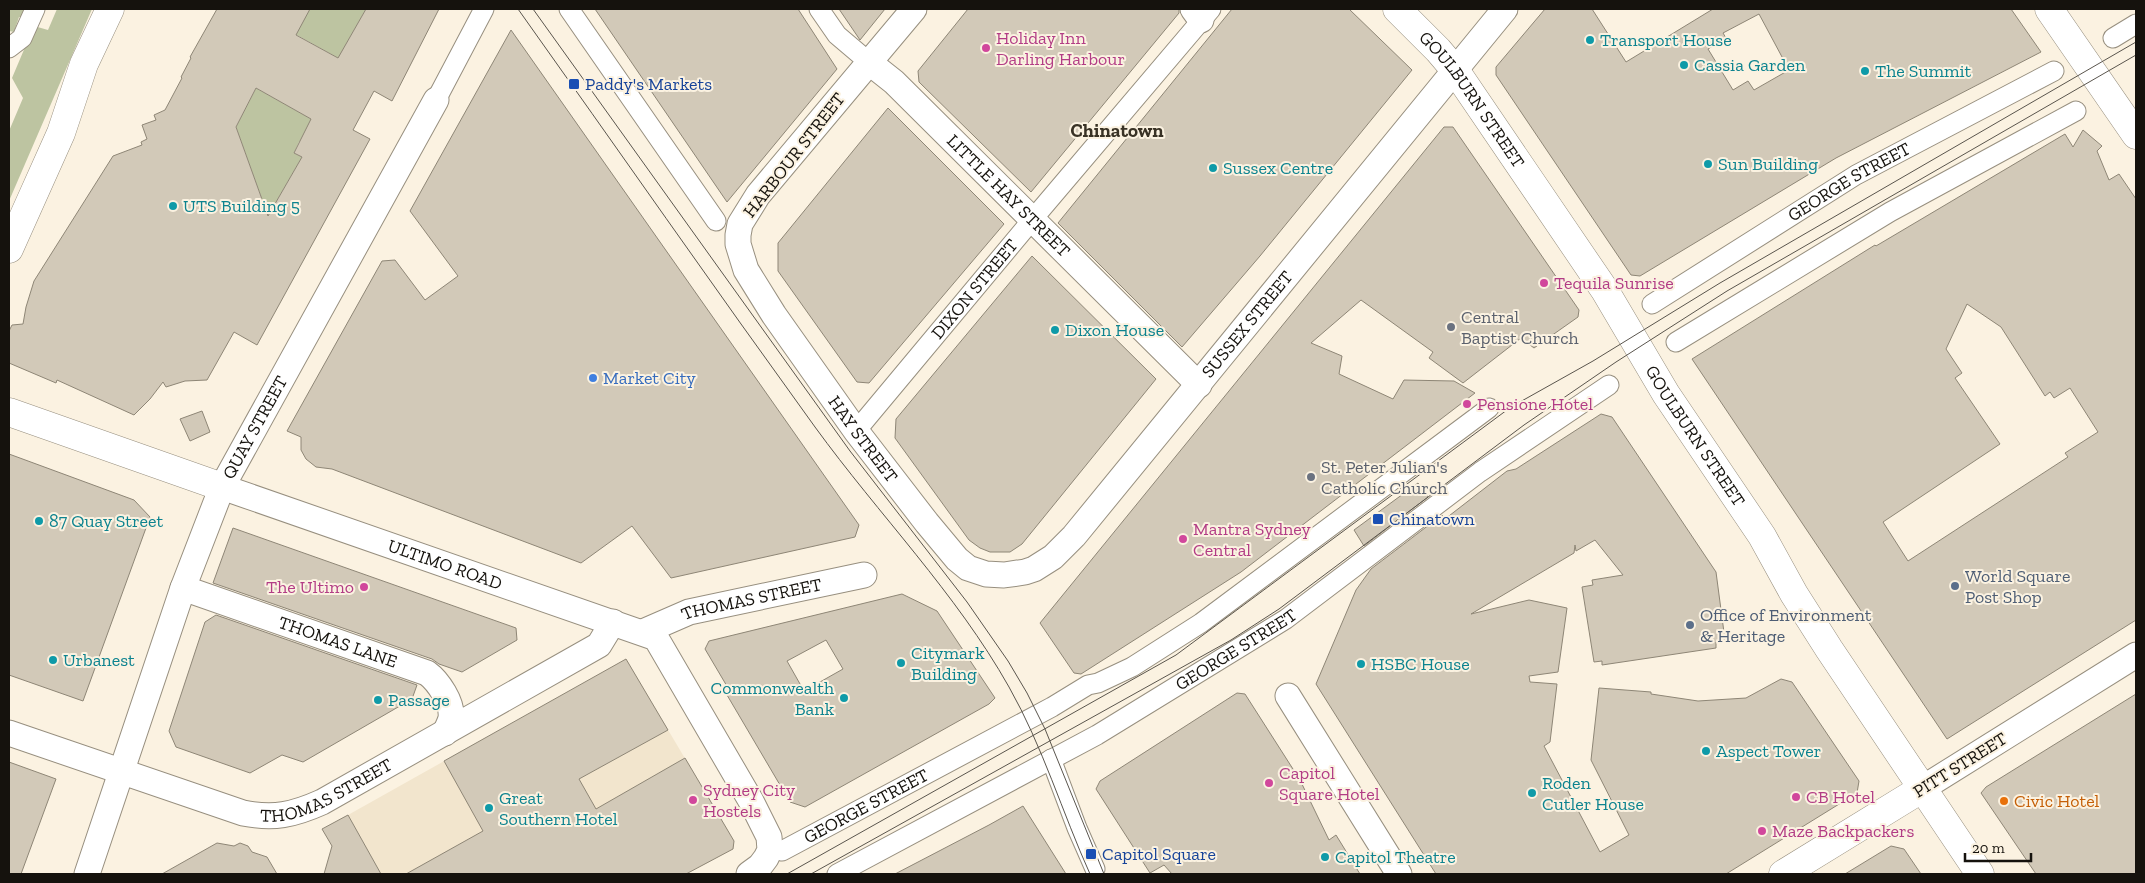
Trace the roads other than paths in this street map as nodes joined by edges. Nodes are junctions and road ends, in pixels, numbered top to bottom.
1 (35, 9) edge
2 (110, 9) edge
3 (130, 9) edge
4 (484, 9) edge
5 (569, 9) edge
6 (819, 9) edge
7 (914, 9) edge
8 (1397, 9) edge
9 (1505, 9) edge
10 (2049, 9) edge
11 (1202, 12) edge
12 (2136, 24) edge
13 (2113, 38) dead end
14 (9, 48) edge
15 (870, 62) junction
16 (1455, 70) junction
17 (2054, 71) dead end
18 (436, 100) joint
19 (2076, 111) dead end
20 (61, 132) junction
21 (2136, 136) edge
22 (1032, 220) junction
23 (716, 221) dead end
24 (9, 249) edge
25 (1652, 304) dead end
26 (774, 315) joint
27 (1676, 342) dead end
28 (1199, 385) junction
29 (1609, 385) dead end
30 (1489, 408) dead end
31 (9, 412) edge
32 (856, 432) junction
33 (222, 487) junction
34 (957, 559) joint
35 (864, 575) dead end
36 (184, 588) junction
37 (613, 622) junction
38 (643, 632) junction
39 (2136, 655) edge
40 (1288, 696) dead end
41 (9, 733) edge
42 (445, 733) junction
43 (1051, 759) junction
44 (120, 772) junction
45 (1923, 788) junction
46 (770, 847) junction
47 (1095, 869) dead end
48 (87, 874) edge
49 (750, 874) edge
50 (837, 874) edge
51 (1399, 874) edge
52 (1783, 874) edge
53 (1980, 874) edge

1 - 14 street
2 - 20 main road
3 - 20 main road
4 - 18 street, QUAY STREET
5 - 23 street
6 - 15 street, LITTLE HAY STREET
7 - 15 street, HARBOUR STREET
8 - 16 main road, GOULBURN STREET
9 - 16 street, SUSSEX STREET
10 - 21 main road
11 - 22 street, DIXON STREET
12 - 13 street
15 - 22 street, LITTLE HAY STREET
15 - 26 street, HARBOUR STREET
16 - 28 street, SUSSEX STREET
16 - 45 main road, GOULBURN STREET
17 - 25 street, GEORGE STREET
18 - 33 street, QUAY STREET
19 - 27 street
20 - 24 main road
22 - 28 street, LITTLE HAY STREET
22 - 32 street, DIXON STREET
26 - 32 street, HAY STREET
28 - 34 street, SUSSEX STREET
29 - 43 street, GEORGE STREET
30 - 46 street, GEORGE STREET
31 - 33 main road, ULTIMO ROAD
32 - 34 street, HAY STREET
33 - 36 street, QUAY STREET
33 - 37 street, ULTIMO ROAD
35 - 38 street, THOMAS STREET
36 - 42 street, THOMAS LANE
36 - 44 street, QUAY STREET
37 - 38 street, ULTIMO ROAD
37 - 42 street, THOMAS STREET
38 - 46 street, ULTIMO ROAD
39 - 45 street, PITT STREET
40 - 51 street
41 - 44 street, THOMAS STREET
42 - 44 street, THOMAS STREET
43 - 47 street
43 - 50 street, GEORGE STREET
44 - 48 street, QUAY STREET
45 - 52 main road, PITT STREET
45 - 53 main road, GOULBURN STREET
46 - 49 street

